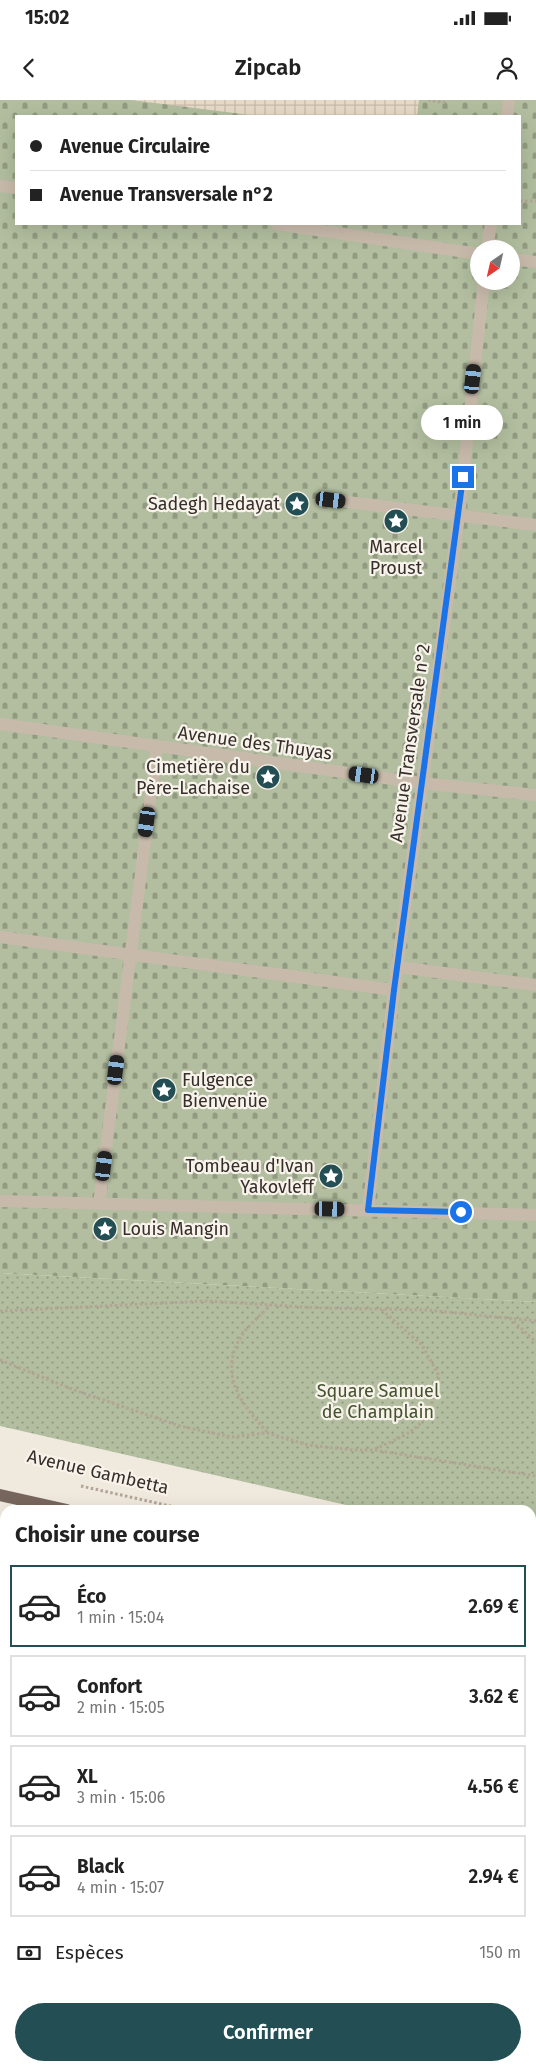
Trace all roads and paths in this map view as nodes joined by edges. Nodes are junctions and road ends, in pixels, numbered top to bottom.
1 (428, 100) edge
2 (509, 100) edge
3 (446, 103) dead end
4 (507, 115) edge
5 (0, 186) edge
6 (15, 188) edge
7 (521, 201) edge
8 (536, 201) edge
9 (283, 225) edge
10 (491, 225) edge
11 (488, 240) edge
12 (470, 253) edge
13 (520, 259) edge
14 (536, 262) edge
15 (483, 290) edge
16 (331, 500) dead end
17 (459, 516) junction
18 (536, 525) edge
19 (0, 724) edge
20 (157, 747) junction
21 (421, 782) junction
22 (536, 795) edge
23 (0, 937) edge
24 (130, 955) junction
25 (398, 967) junction
26 (536, 985) edge
27 (394, 990) junction
28 (0, 1201) edge
29 (99, 1204) junction
30 (368, 1210) junction
31 (536, 1215) edge
32 (270, 1305) junction
33 (381, 1310) junction
34 (0, 1311) edge
35 (510, 1317) junction
36 (536, 1321) edge
37 (536, 1342) edge
38 (0, 1360) edge
39 (267, 1433) junction
40 (374, 1450) junction
41 (536, 1476) edge
42 (75, 1484) dead end
43 (0, 1495) edge
44 (45, 1505) edge
45 (166, 1505) edge

1 - 3 path
2 - 4 street
5 - 6 street
7 - 8 path
9 - 12 street
10 - 11 street
13 - 14 street
15 - 17 street, Avenue Transversale n°2
16 - 17 street
17 - 18 street
17 - 21 street, Avenue Transversale n°2
19 - 20 street, Avenue des Thuyas
20 - 21 street, Avenue des Thuyas
20 - 24 street
21 - 22 street, Avenue des Thuyas
21 - 25 street, Avenue Transversale n°2
23 - 24 street
24 - 27 street
24 - 29 street
25 - 26 street
25 - 27 street, Avenue Transversale n°2
27 - 30 street, Avenue Transversale n°2
28 - 29 street
29 - 30 street
30 - 31 street
32 - 33 path
32 - 34 path
32 - 39 path
33 - 35 path
33 - 40 path
35 - 36 path
35 - 37 path
38 - 39 path
39 - 40 path
40 - 41 path
42 - 45 path, Avenue Gambetta
43 - 44 main road

